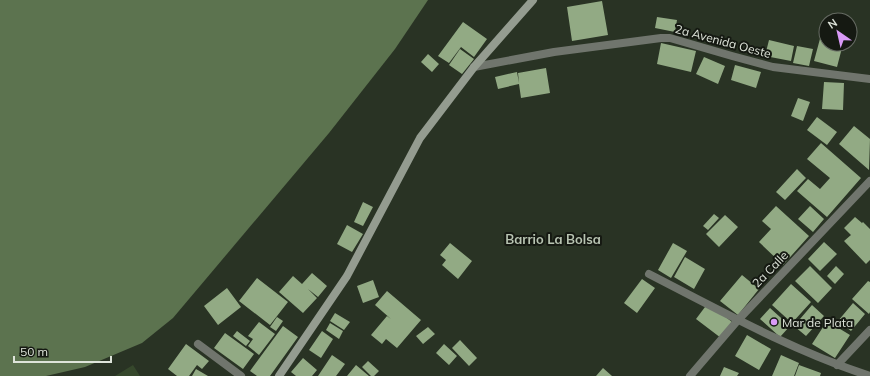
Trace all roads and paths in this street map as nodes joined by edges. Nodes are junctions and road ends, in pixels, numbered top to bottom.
1 (533, 0) edge
2 (474, 67) junction
3 (870, 79) edge
4 (870, 181) edge
5 (649, 274) dead end
6 (738, 320) junction
7 (870, 330) edge
8 (198, 344) dead end
9 (837, 365) junction
10 (241, 376) edge
11 (279, 376) edge
12 (690, 376) edge
13 (870, 376) edge

1 - 2 street
2 - 3 street, 2a Avenida Oeste
2 - 11 street
4 - 6 street, 2a Calle
5 - 6 street
6 - 9 street
6 - 12 street, 2a Calle
7 - 9 street
8 - 10 street
9 - 13 street

